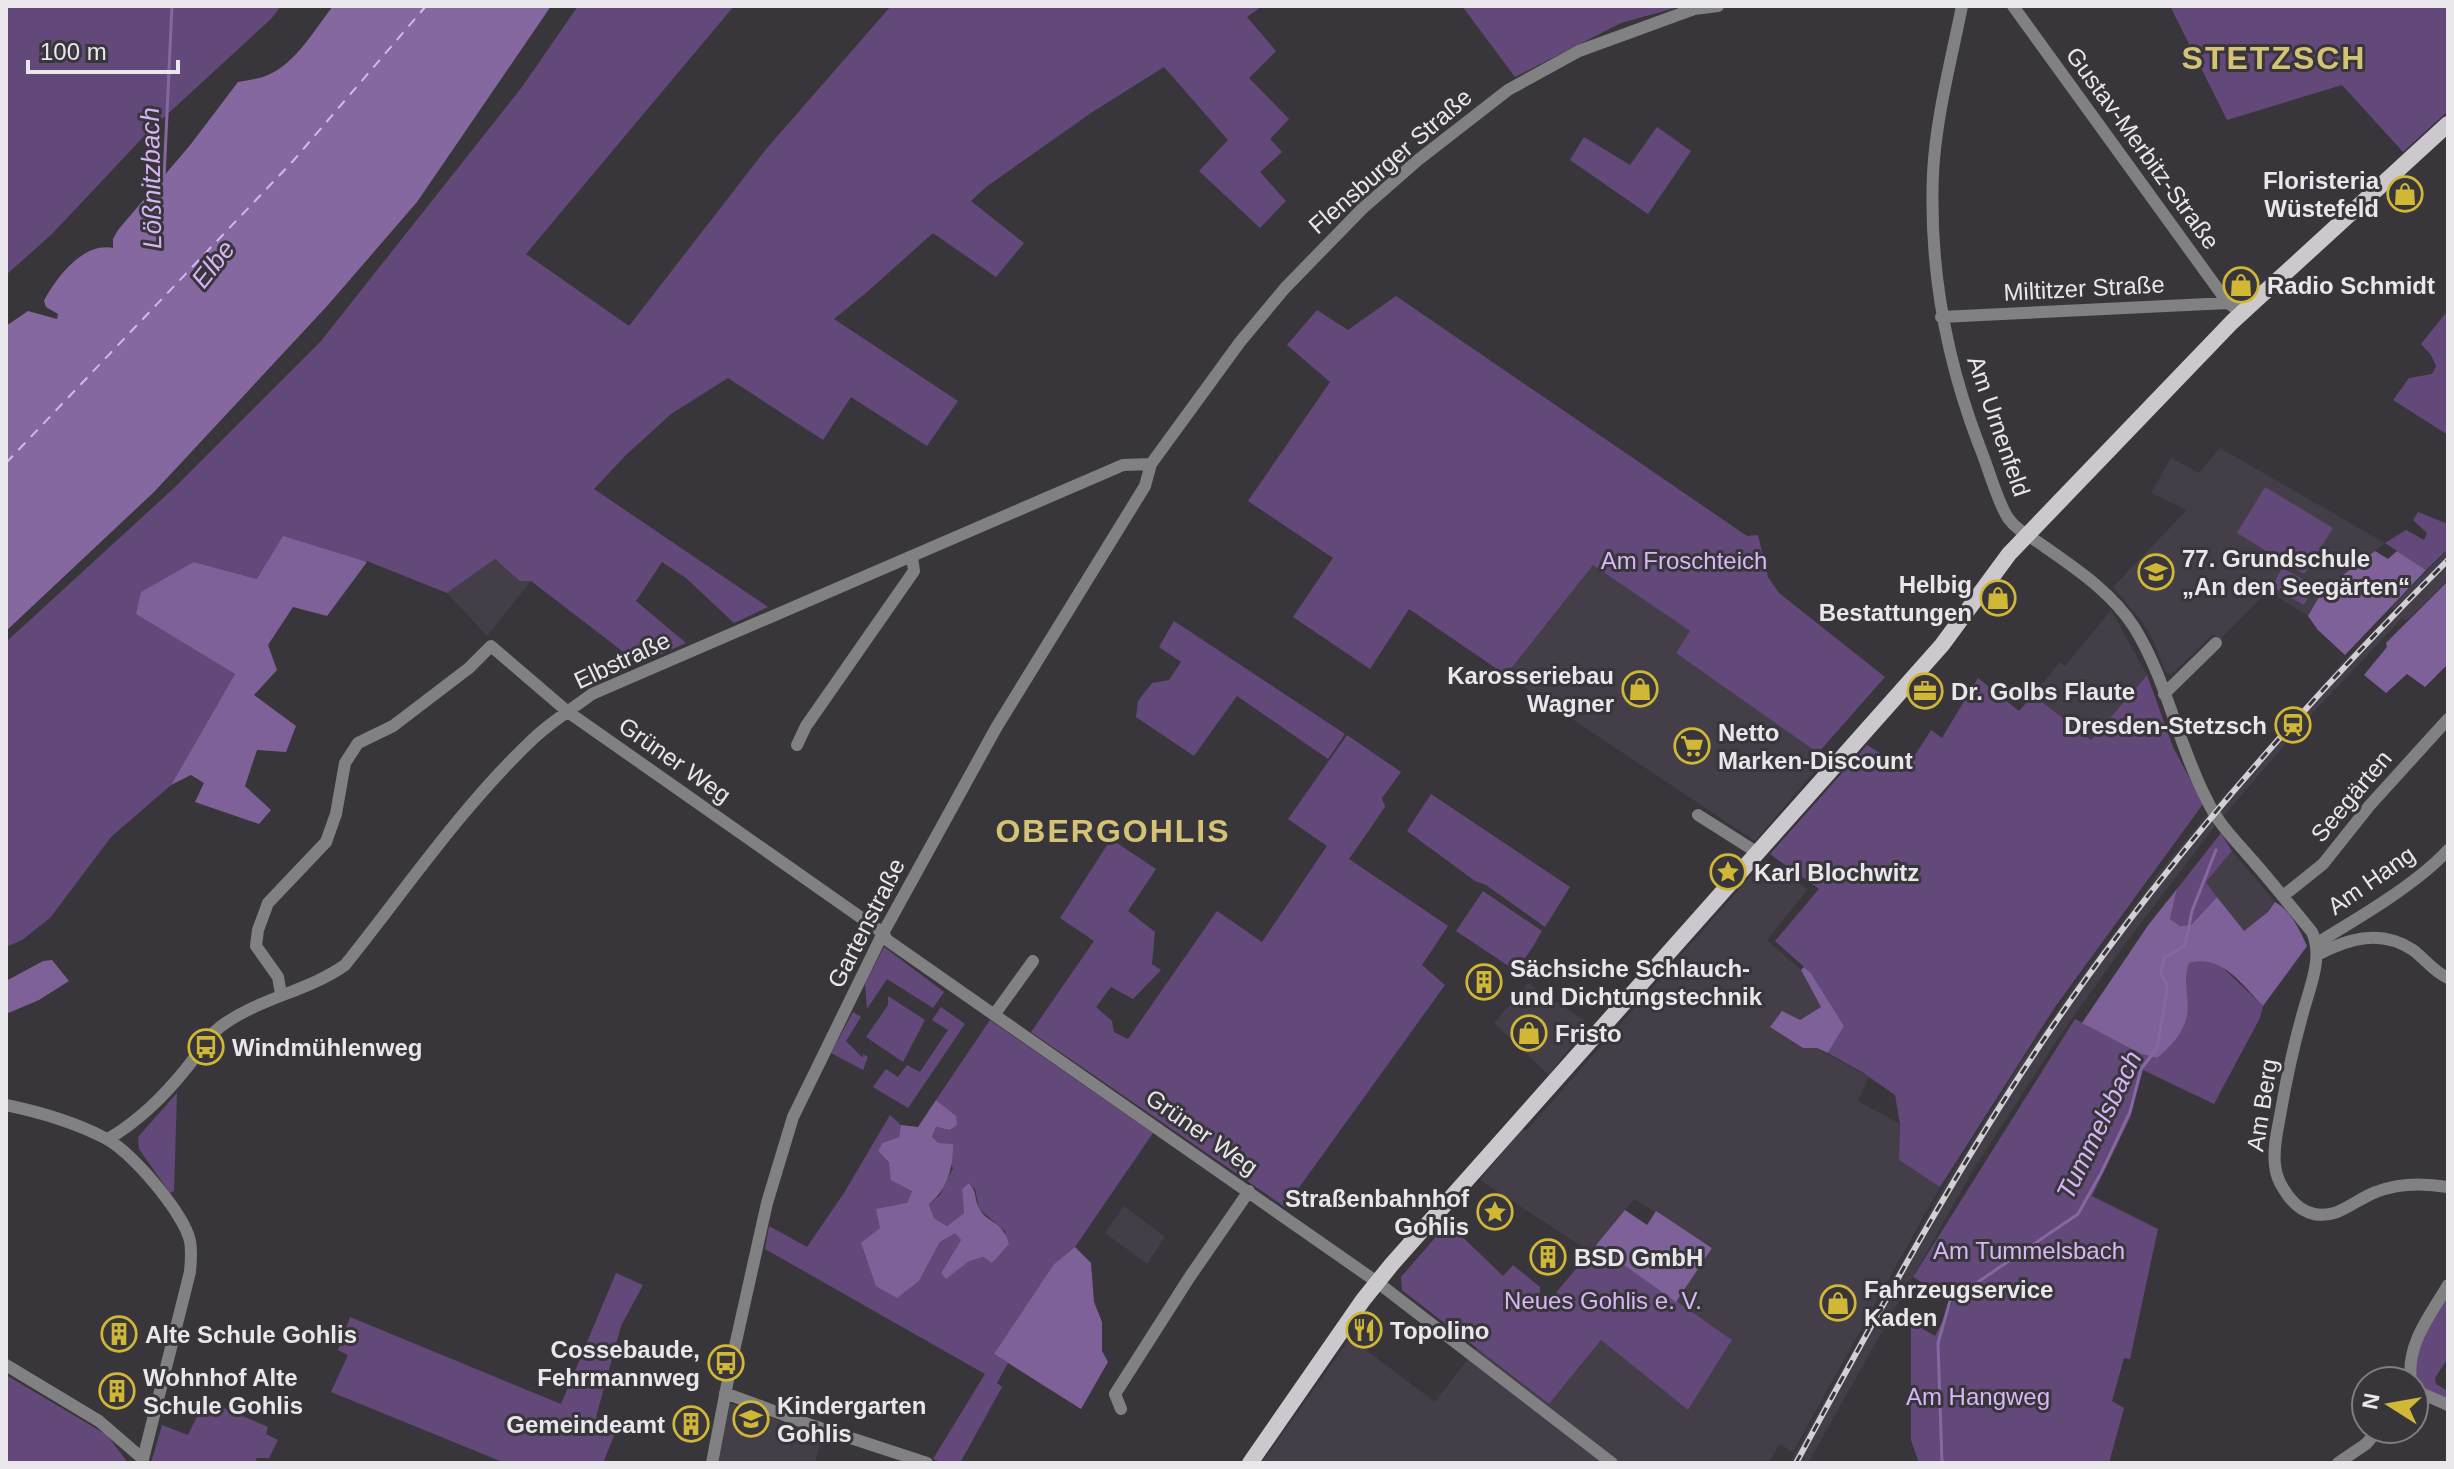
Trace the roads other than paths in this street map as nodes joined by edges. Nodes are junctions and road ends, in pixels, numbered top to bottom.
1 (1718, 6) edge
2 (1962, 6) edge
3 (2013, 6) edge
4 (2448, 124) edge
5 (2235, 308) junction
6 (1941, 317) junction
7 (1164, 447) joint
8 (1151, 464) junction
9 (2026, 537) junction
10 (912, 557) junction
11 (2216, 643) dead end
12 (2164, 694) junction
13 (568, 712) junction
14 (2448, 719) edge
15 (797, 745) dead end
16 (1698, 815) dead end
17 (2448, 850) edge
18 (1758, 853) junction
19 (2283, 896) junction
20 (883, 933) junction
21 (2317, 949) junction
22 (1033, 961) dead end
23 (2448, 978) edge
24 (281, 994) junction
25 (994, 1015) junction
26 (6, 1105) edge
27 (108, 1139) junction
28 (2448, 1187) edge
29 (1249, 1191) junction
30 (1377, 1282) junction
31 (2448, 1285) edge
32 (6, 1365) edge
33 (2409, 1365) edge
34 (725, 1393) junction
35 (1121, 1409) dead end
36 (2365, 1445) edge
37 (142, 1461) edge
38 (712, 1463) edge
39 (927, 1463) edge
40 (1250, 1463) edge
41 (1612, 1463) edge
42 (2338, 1463) edge

1 - 7 street, Flensburger Straße
2 - 6 street, Am Urnenfeld
3 - 5 street, Gustav-Merbitz-Straße
4 - 5 main road
5 - 6 street, Miltitzer Straße
5 - 9 main road
6 - 9 street, Am Urnenfeld
7 - 8 street, Gartenstraße
8 - 10 street, Elbstraße
8 - 20 street, Gartenstraße
9 - 12 street, Am Urnenfeld
9 - 18 main road
10 - 13 street, Elbstraße
10 - 15 street
11 - 12 street
12 - 19 street, Am Urnenfeld
13 - 20 street, Grüner Weg
13 - 24 street, Elbstraße
13 - 24 street, Grüner Weg
14 - 19 street, Seegärten
16 - 18 street
17 - 21 street, Am Hang
18 - 30 main road
19 - 21 street, Am Urnenfeld
20 - 25 street, Grüner Weg
20 - 34 street, Gartenstraße
21 - 23 street
21 - 28 street, Am Berg
22 - 25 street
24 - 27 street, Elbstraße
25 - 29 street, Grüner Weg
26 - 27 street
27 - 37 street
29 - 30 street, Grüner Weg
29 - 35 street
30 - 40 main road
30 - 41 street, Grüner Weg
31 - 33 street
32 - 37 street
34 - 38 street, Gartenstraße
34 - 39 street
36 - 42 street

